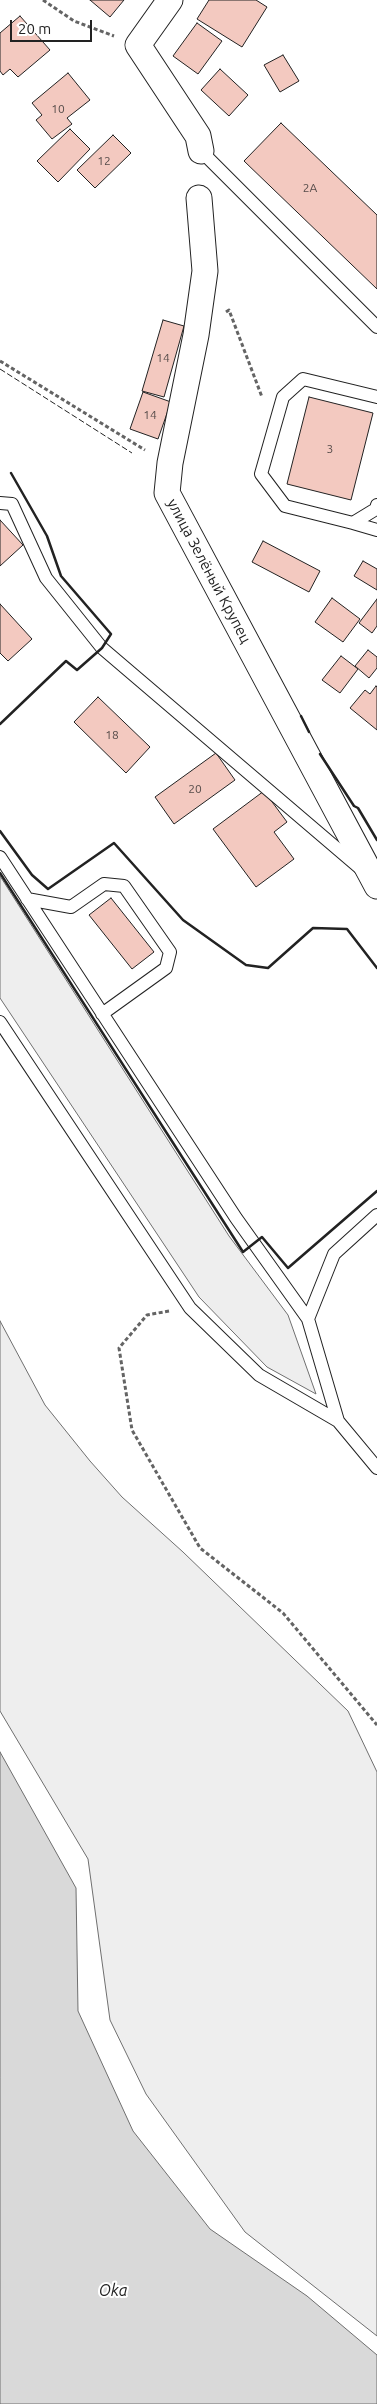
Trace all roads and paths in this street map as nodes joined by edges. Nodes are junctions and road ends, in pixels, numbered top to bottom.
1 (43, 0) edge
2 (170, 0) edge
3 (138, 45) junction
4 (201, 152) joint
5 (199, 198) dead end
6 (377, 327) edge
7 (196, 335) junction
8 (0, 361) edge
9 (377, 396) edge
10 (273, 428) junction
11 (170, 463) junction
12 (0, 503) edge
13 (377, 505) edge
14 (353, 523) junction
15 (377, 530) edge
16 (0, 857) edge
17 (374, 882) edge
18 (26, 899) junction
19 (102, 1014) junction
20 (0, 1022) edge
21 (377, 1215) edge
22 (190, 1308) junction
23 (308, 1319) junction
24 (338, 1422) junction
25 (377, 1468) edge
26 (377, 1725) edge

1 - 3 path
2 - 3 street
3 - 4 street
4 - 6 lane
5 - 7 street, улица Зелёный Крупец
7 - 10 path
7 - 11 street, улица Зелёный Крупец
8 - 11 path
9 - 10 lane
10 - 14 lane
11 - 17 street, улица Зелёный Крупец
12 - 17 lane
13 - 14 lane
14 - 15 lane
16 - 18 lane
18 - 19 lane
18 - 19 lane
19 - 23 lane
20 - 22 lane
21 - 23 lane
22 - 24 lane
22 - 26 path
23 - 24 lane
24 - 25 lane

